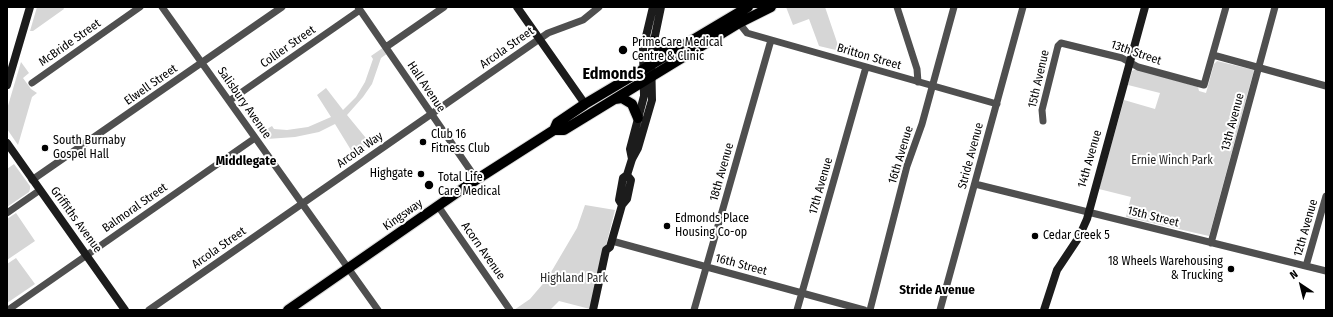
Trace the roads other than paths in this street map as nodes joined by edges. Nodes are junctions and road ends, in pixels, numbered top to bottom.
1 (30, 7) edge
2 (140, 7) edge
3 (162, 7) edge
4 (282, 7) edge
5 (444, 7) edge
6 (517, 7) edge
7 (599, 7) edge
8 (653, 7) edge
9 (661, 7) edge
10 (748, 7) edge
11 (772, 7) edge
12 (897, 7) edge
13 (954, 7) edge
14 (1023, 7) edge
15 (1145, 7) edge
16 (1226, 7) edge
17 (1275, 7) edge
18 (359, 9) edge
19 (739, 23) junction
20 (539, 39) junction
21 (771, 40) junction
22 (653, 41) junction
23 (1061, 43) joint
24 (386, 47) junction
25 (673, 52) junction
26 (1213, 55) junction
27 (202, 62) junction
28 (1130, 62) junction
29 (647, 67) junction
30 (866, 67) junction
31 (1259, 67) junction
32 (648, 79) junction
33 (918, 82) junction
34 (32, 83) dead end
35 (7, 85) edge
36 (932, 86) junction
37 (1326, 86) edge
38 (615, 99) junction
39 (229, 101) junction
40 (585, 104) junction
41 (997, 104) junction
42 (431, 114) junction
43 (638, 118) junction
44 (1043, 121) dead end
45 (554, 130) junction
46 (255, 138) junction
47 (7, 143) edge
48 (632, 159) junction
49 (32, 180) junction
50 (477, 180) junction
51 (975, 184) junction
52 (40, 190) junction
53 (1326, 196) edge
54 (302, 203) junction
55 (438, 206) junction
56 (7, 213) edge
57 (1089, 213) junction
58 (1211, 243) junction
59 (611, 244) junction
60 (87, 256) junction
61 (1306, 266) junction
62 (706, 267) junction
63 (348, 268) junction
64 (1326, 271) edge
65 (802, 293) junction
66 (852, 308) edge
67 (8, 310) edge
68 (125, 310) edge
69 (148, 310) edge
70 (288, 310) edge
71 (378, 310) edge
72 (510, 310) edge
73 (593, 310) edge
74 (694, 310) edge
75 (797, 310) edge
76 (864, 310) edge
77 (870, 310) edge
78 (940, 310) edge
79 (1044, 310) edge

1 - 35 street
2 - 34 street, McBride Street
3 - 27 street, Salisbury Avenue
4 - 27 street, Elwell Street
5 - 24 street
6 - 20 street
7 - 20 street, Arcola Street
8 - 29 street
9 - 22 street
10 - 25 main road, Kingsway
11 - 19 main road, Kingsway
12 - 33 street
13 - 36 street, 16th Avenue
14 - 41 street, Stride Avenue
15 - 28 street, 14th Avenue
16 - 26 street
17 - 31 street, 13th Avenue
18 - 24 street, Hall Avenue
18 - 39 street, Collier Street
19 - 21 street, Britton Street
19 - 32 main road, Kingsway
20 - 40 street
20 - 42 street, Arcola Street
21 - 30 street, Britton Street
21 - 62 street, 18th Avenue
22 - 25 main road
22 - 29 street
23 - 28 street, 13th Street
23 - 44 street, 15th Avenue
24 - 42 street, Hall Avenue
25 - 29 main road, Kingsway
26 - 28 street, 13th Street
26 - 31 street
27 - 39 street, Salisbury Avenue
27 - 49 street, Elwell Street
28 - 57 street, 14th Avenue
29 - 32 street
29 - 40 main road, Kingsway
30 - 33 street, Britton Street
30 - 65 street, 17th Avenue
31 - 37 street
31 - 58 street, 13th Avenue
32 - 38 main road, Kingsway
32 - 43 street
32 - 48 street
33 - 36 street, Britton Street
36 - 41 street, Britton Street
36 - 77 street, 16th Avenue
38 - 43 main road
38 - 45 main road, Kingsway
39 - 46 street, Salisbury Avenue
40 - 45 main road, Kingsway
41 - 51 street, Stride Avenue
42 - 50 street, Hall Avenue
42 - 54 street, Arcola Way
43 - 48 street
45 - 50 main road, Kingsway
46 - 54 street, Salisbury Avenue
46 - 60 street, Balmoral Street
47 - 49 street, Griffiths Avenue
48 - 59 street
49 - 52 street, Griffiths Avenue
50 - 55 main road, Kingsway
51 - 57 street, 15th Street
51 - 78 street, Stride Avenue
52 - 56 street
52 - 60 street, Griffiths Avenue
53 - 61 street, 12th Avenue
54 - 63 street, Salisbury Avenue
54 - 69 street, Arcola Street
55 - 63 main road, Kingsway
55 - 72 street, Acorn Avenue
57 - 58 street, 15th Street
57 - 79 street, 14th Avenue
58 - 61 street, 15th Street
59 - 62 street, 16th Street
59 - 73 street
60 - 67 street, Balmoral Street
60 - 68 street, Griffiths Avenue
61 - 64 street, 15th Street
62 - 65 street, 16th Street
62 - 74 street, 18th Avenue
63 - 70 main road, Kingsway
63 - 71 street, Salisbury Avenue
65 - 66 street, 16th Street
65 - 75 street, 17th Avenue
66 - 76 street, 16th Street

